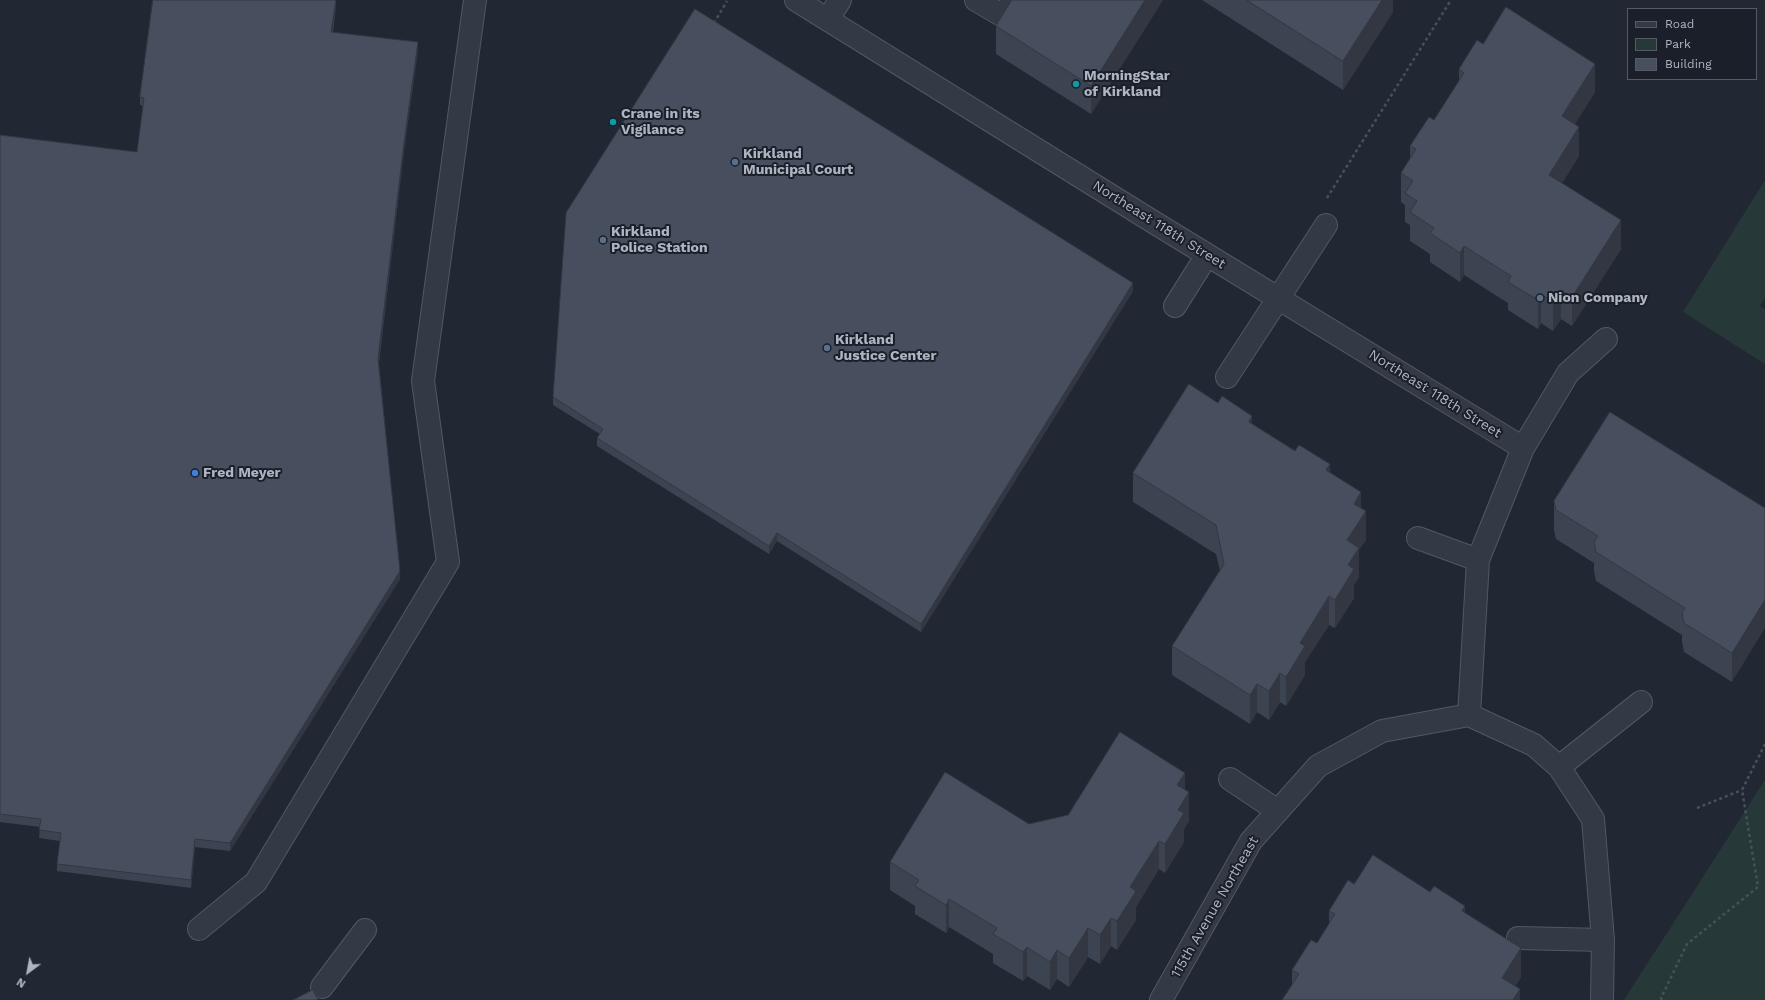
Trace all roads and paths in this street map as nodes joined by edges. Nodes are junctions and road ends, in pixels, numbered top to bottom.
1 (475, 0) edge
2 (796, 0) edge
3 (840, 0) edge
4 (976, 0) edge
5 (1014, 0) edge
6 (1451, 0) edge
7 (727, 1) edge
8 (828, 19) junction
9 (713, 24) edge
10 (1325, 200) dead end
11 (1326, 225) dead end
12 (1207, 255) junction
13 (1278, 298) junction
14 (1175, 306) dead end
15 (1606, 339) dead end
16 (1227, 377) dead end
17 (1523, 448) junction
18 (1418, 538) dead end
19 (1478, 560) junction
20 (1641, 702) dead end
21 (1469, 715) junction
22 (1765, 744) edge
23 (1559, 768) junction
24 (1230, 779) dead end
25 (1742, 790) junction
26 (1697, 808) dead end
27 (1278, 811) junction
28 (200, 929) dead end
29 (365, 930) dead end
30 (1518, 938) dead end
31 (1603, 940) junction
32 (322, 987) dead end
33 (1161, 1000) edge
34 (1602, 1000) edge
35 (1662, 1000) edge

1 - 28 street
2 - 8 street, Northeast 118th Street
3 - 8 street
4 - 5 street
6 - 10 path
7 - 9 path
8 - 12 street, Northeast 118th Street
11 - 13 street
12 - 13 street, Northeast 118th Street
12 - 14 street
13 - 16 street
13 - 17 street, Northeast 118th Street
15 - 17 street
17 - 19 street
18 - 19 street
19 - 21 street
20 - 23 street
21 - 23 street
21 - 27 street, 115th Avenue Northeast
22 - 25 path
23 - 31 street
24 - 27 street
25 - 26 path
25 - 35 path
27 - 33 street, 115th Avenue Northeast
29 - 32 street
30 - 31 street
31 - 34 street

